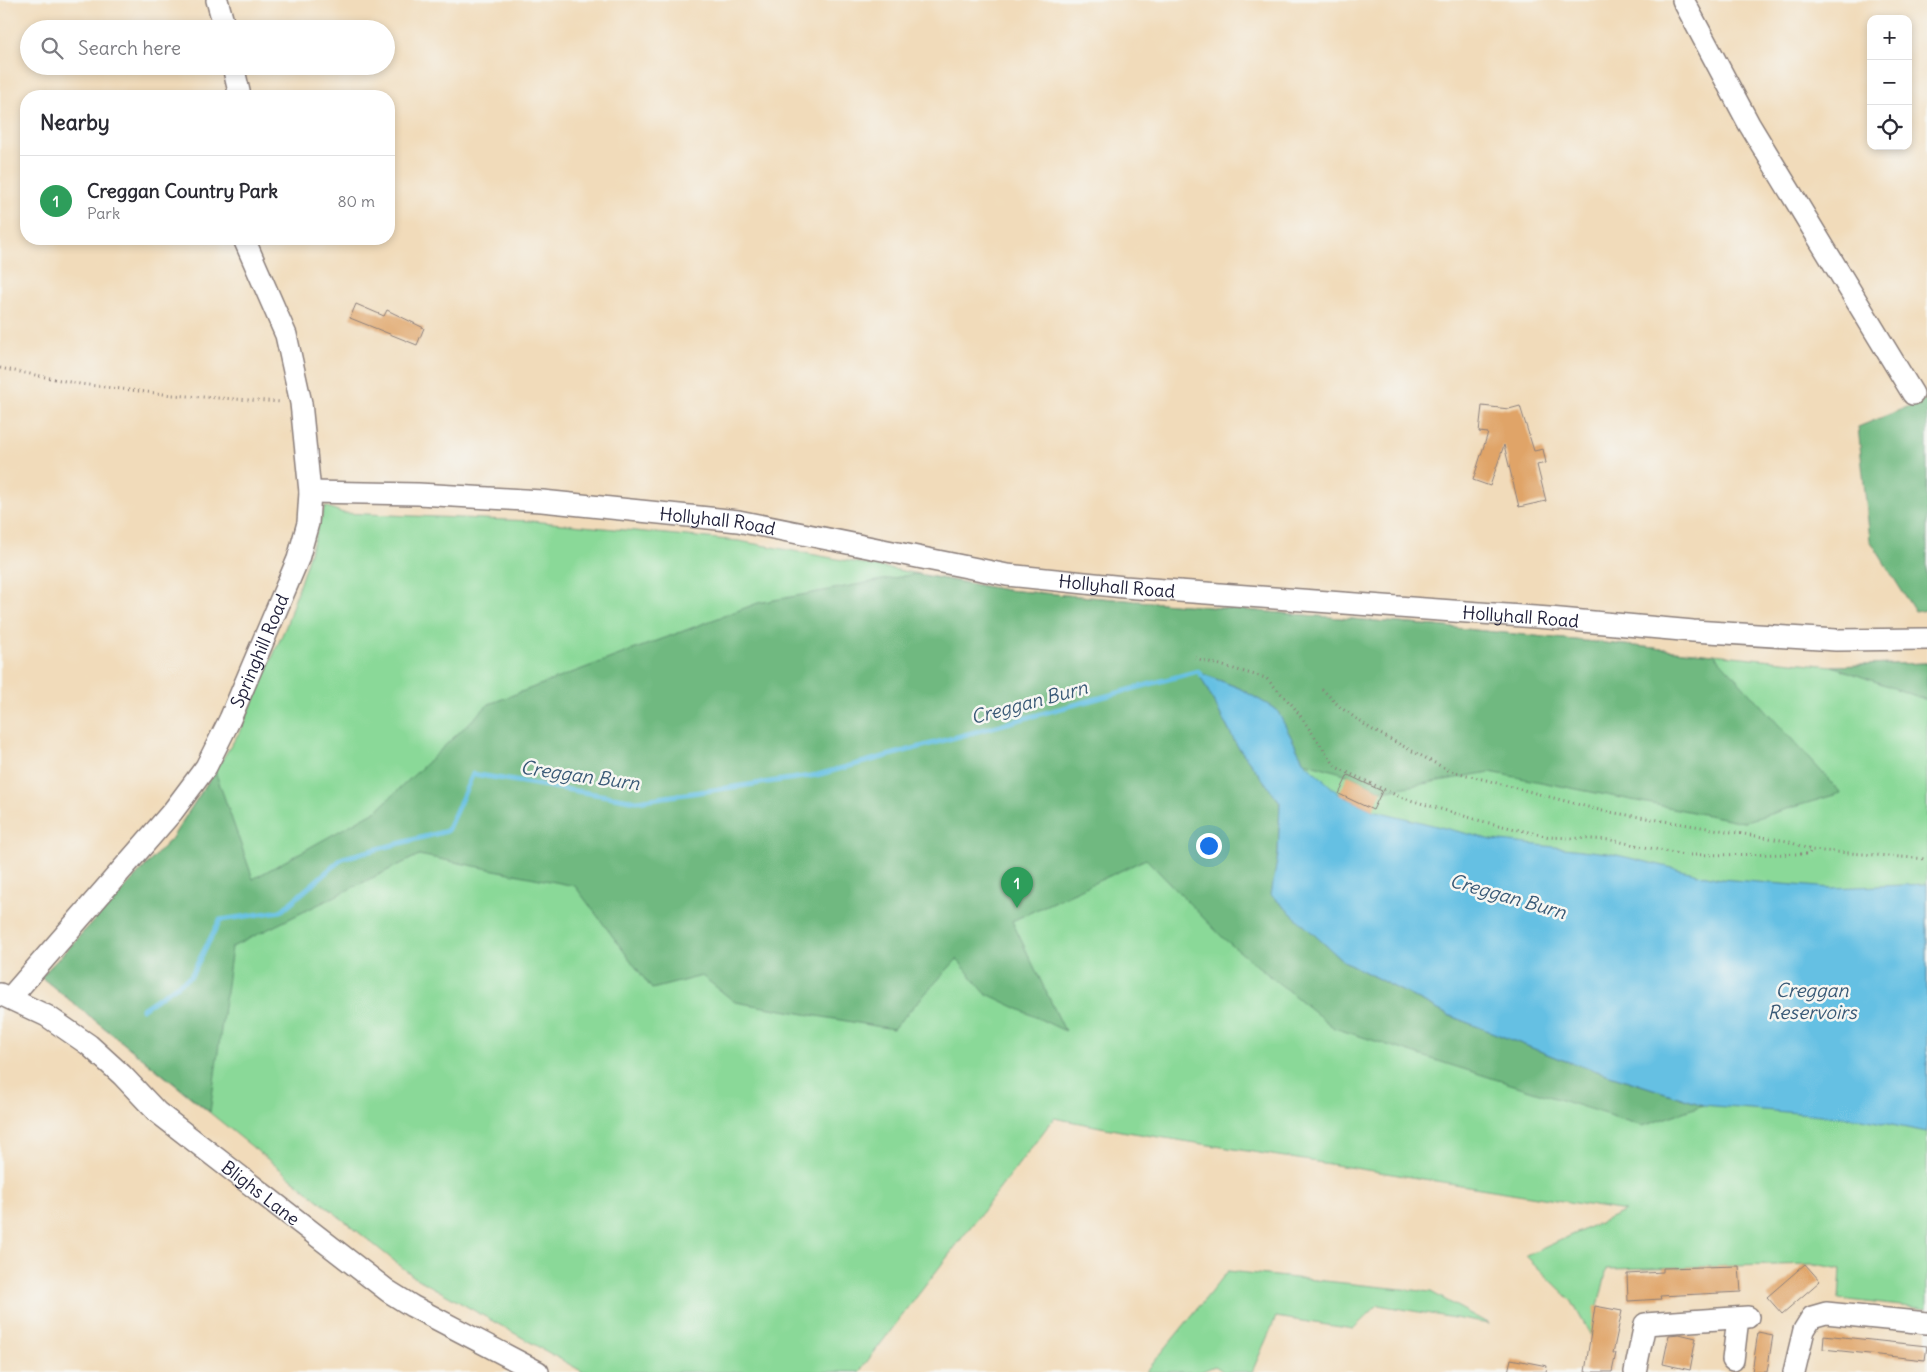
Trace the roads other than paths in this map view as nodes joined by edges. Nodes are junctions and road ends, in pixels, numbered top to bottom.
1 (217, 0) edge
2 (1683, 0) edge
3 (223, 20) edge
4 (235, 75) edge
5 (239, 90) edge
6 (247, 245) edge
7 (1913, 394) dead end
8 (310, 492) junction
9 (1927, 639) edge
10 (5, 996) edge
11 (1927, 1323) edge
12 (1733, 1360) dead end
13 (538, 1372) edge
14 (1635, 1372) edge
15 (1794, 1372) edge

1 - 3 street
2 - 7 street
4 - 5 street
6 - 8 street, Springhill Road
8 - 9 street, Hollyhall Road
8 - 10 street, Springhill Road
10 - 13 street, Blighs Lane
11 - 15 street
12 - 14 street

